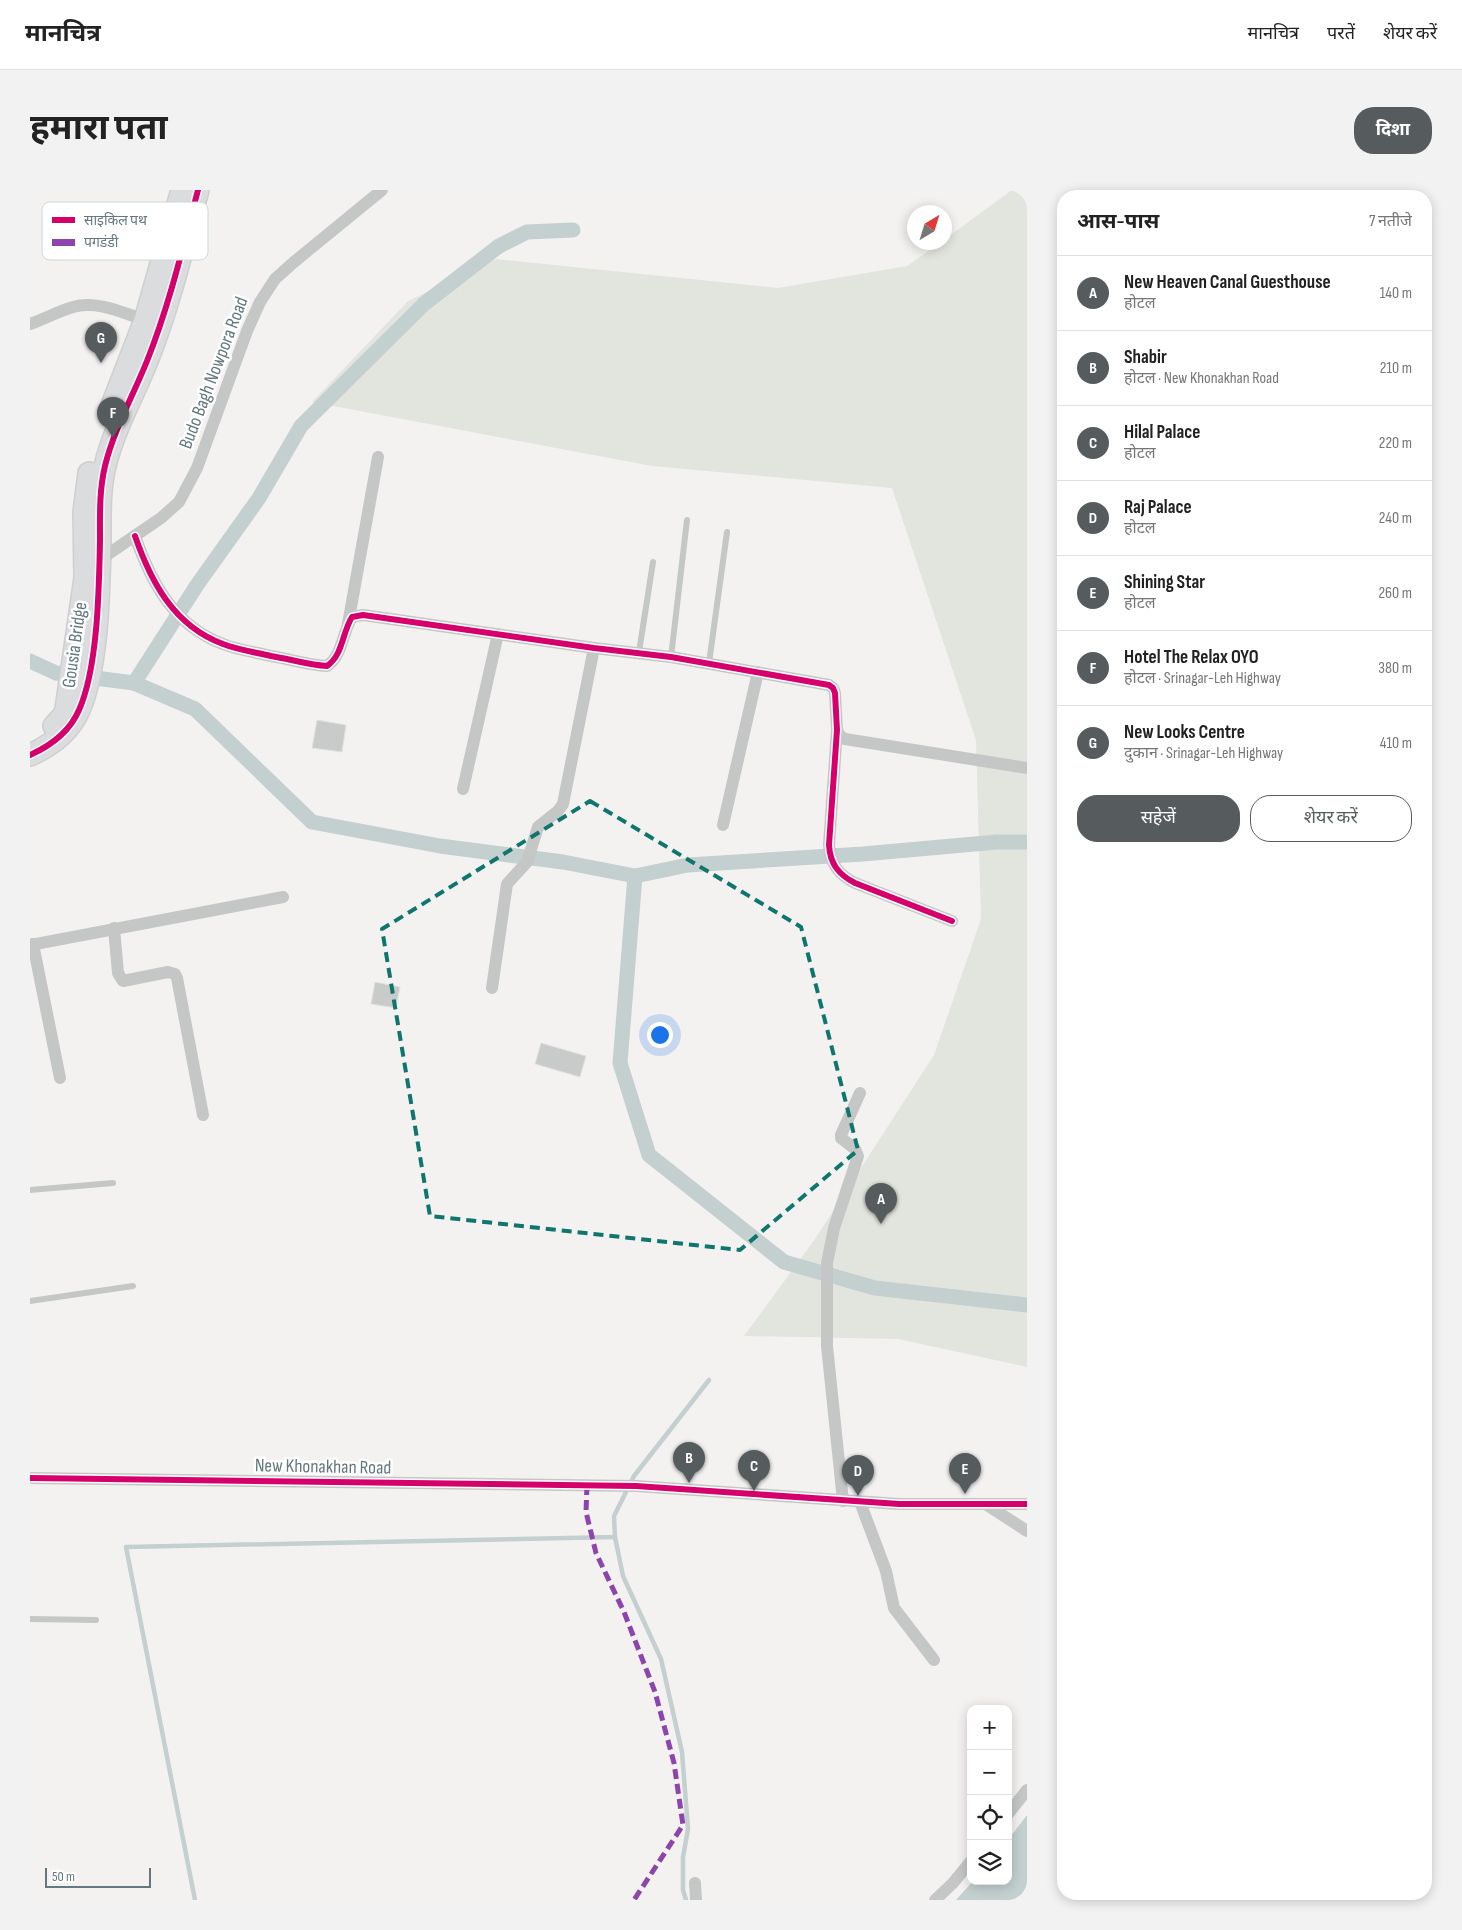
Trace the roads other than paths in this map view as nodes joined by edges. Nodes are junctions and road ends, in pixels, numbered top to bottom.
1 (382, 190) edge
2 (162, 260) edge
3 (179, 260) edge
4 (145, 320) junction
5 (30, 324) edge
6 (378, 458) dead end
7 (687, 520) dead end
8 (727, 532) dead end
9 (135, 536) junction
10 (653, 562) dead end
11 (92, 572) junction
12 (348, 624) junction
13 (498, 634) junction
14 (594, 648) junction
15 (638, 652) junction
16 (671, 657) junction
17 (709, 663) junction
18 (758, 672) junction
19 (72, 712) junction
20 (837, 730) junction
21 (30, 743) edge
22 (30, 755) edge
23 (1027, 768) edge
24 (463, 789) dead end
25 (723, 825) dead end
26 (283, 897) dead end
27 (952, 921) dead end
28 (114, 928) junction
29 (32, 945) edge
30 (492, 988) dead end
31 (60, 1078) dead end
32 (860, 1093) dead end
33 (203, 1115) dead end
34 (113, 1183) dead end
35 (30, 1190) edge
36 (133, 1286) dead end
37 (30, 1301) edge
38 (30, 1478) edge
39 (842, 1501) junction
40 (860, 1502) junction
41 (987, 1504) junction
42 (1027, 1504) edge
43 (1027, 1531) edge
44 (30, 1619) edge
45 (96, 1620) dead end
46 (934, 1660) dead end
47 (1027, 1790) edge
48 (1012, 1809) edge
49 (967, 1866) edge
50 (695, 1883) dead end
51 (696, 1900) edge
52 (935, 1900) edge

1 - 9 street, Budo Bagh Nowpora Road
2 - 4 highway
3 - 11 highway
4 - 5 street
4 - 11 highway
6 - 12 street
7 - 16 lane
8 - 17 lane
9 - 11 street, Budo Bagh Nowpora Road
9 - 12 street
10 - 15 lane
11 - 19 highway, Gousia Bridge
12 - 13 street
13 - 14 street
13 - 24 street
14 - 15 street
14 - 30 street
15 - 16 street
16 - 17 street
17 - 18 street
18 - 20 street
18 - 25 street
19 - 21 highway
19 - 22 highway
20 - 23 street
20 - 27 street
26 - 28 street
28 - 29 street
28 - 33 street
29 - 31 street
32 - 39 street
34 - 35 lane
36 - 37 lane
38 - 39 street, New Khonakhan Road
39 - 40 street, New Khonakhan Road
40 - 41 street, New Khonakhan Road
40 - 46 street
41 - 42 street, New Khonakhan Road
41 - 43 street
44 - 45 lane
47 - 48 street
49 - 52 street
50 - 51 street

